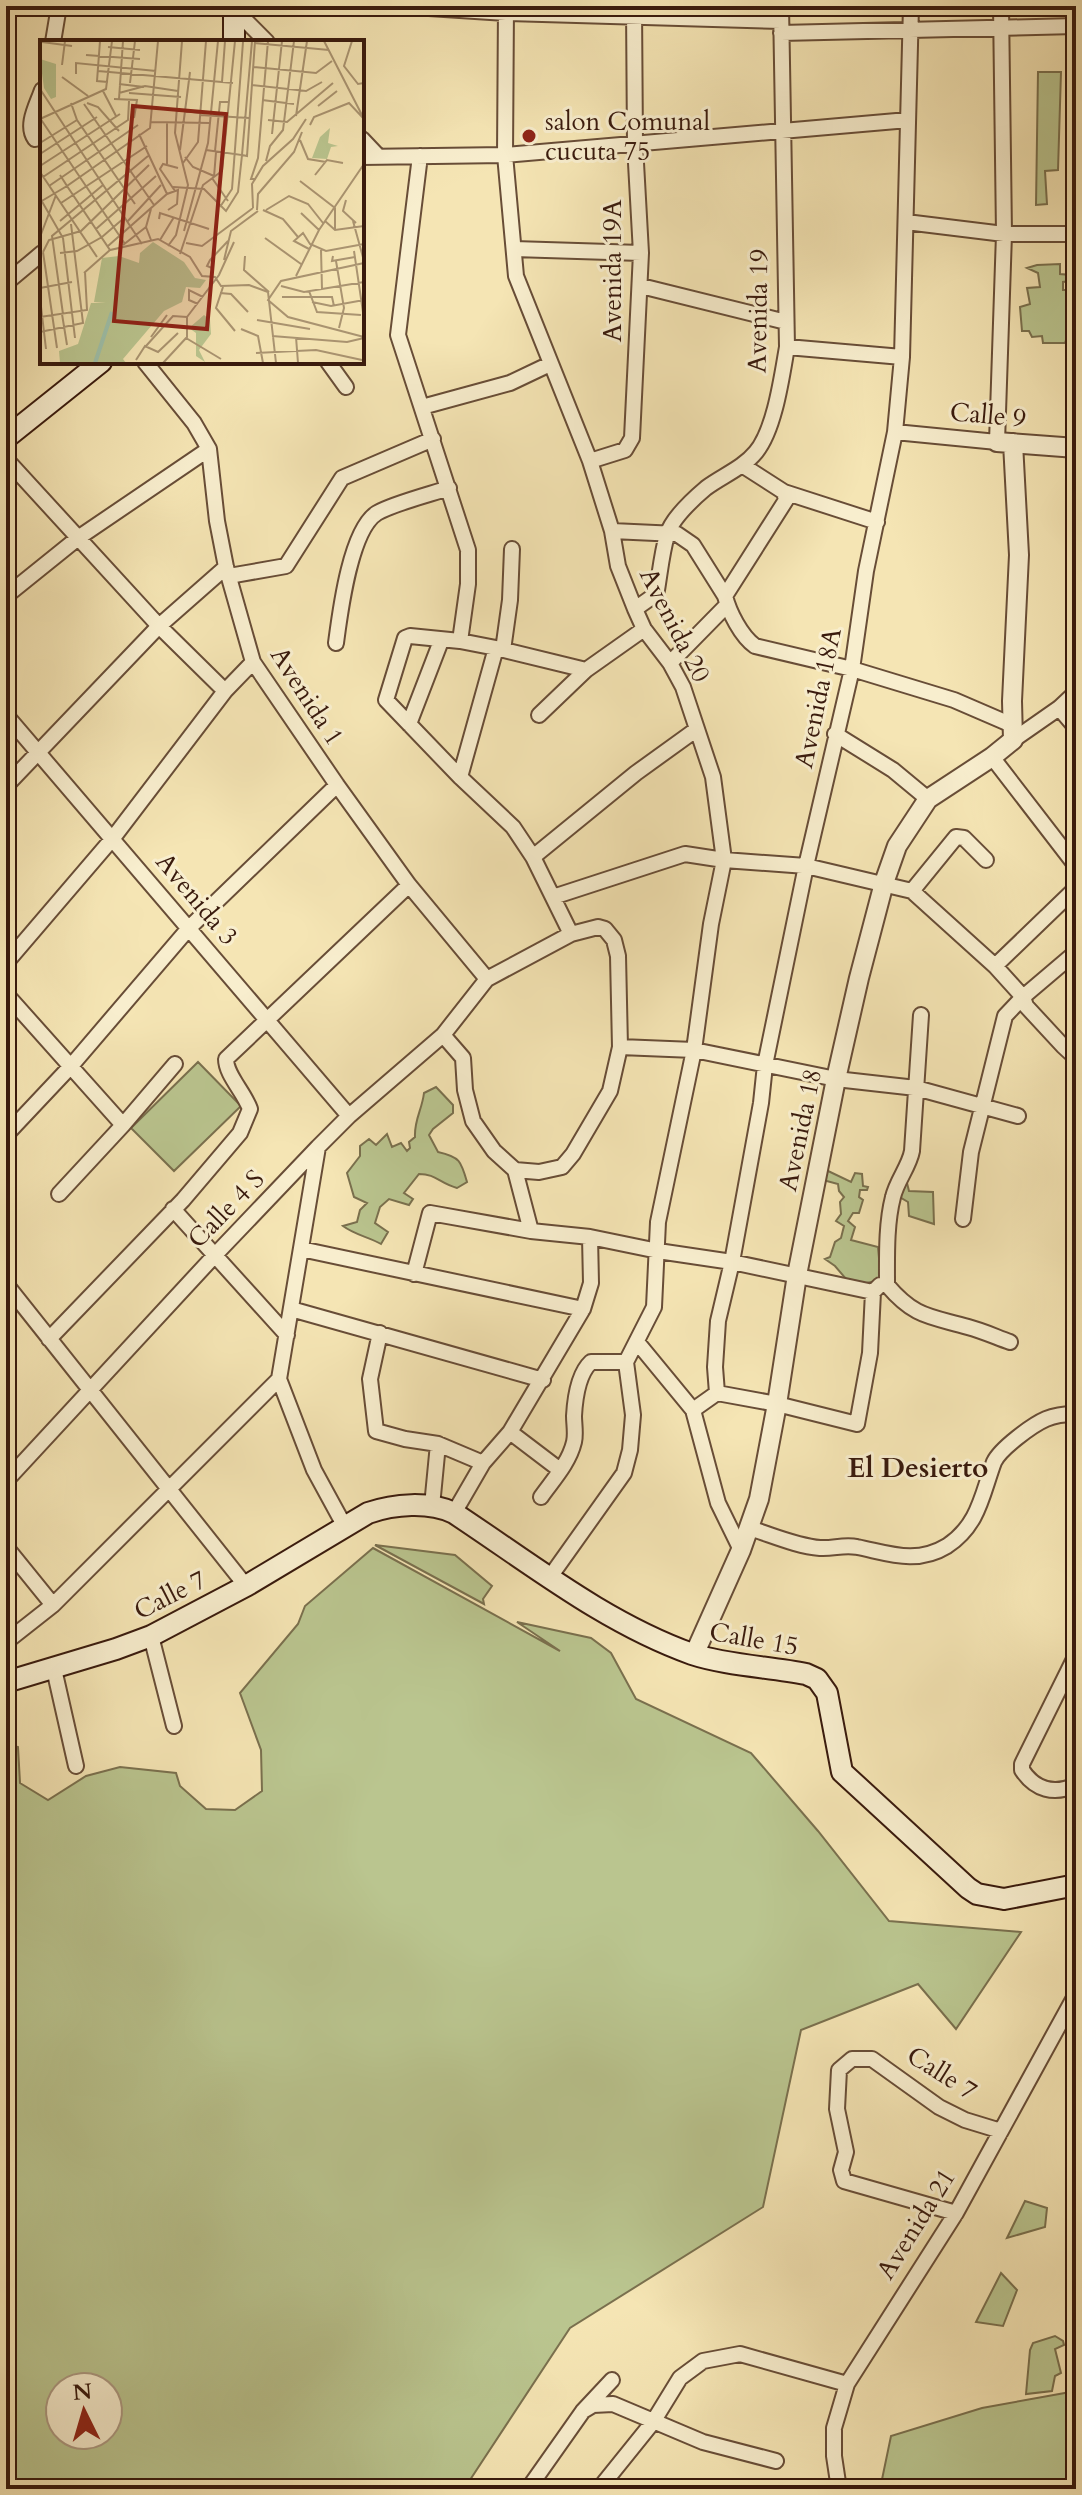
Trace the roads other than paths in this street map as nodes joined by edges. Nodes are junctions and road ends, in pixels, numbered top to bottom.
1 (59, 6) edge
2 (398, 6) edge
3 (911, 6) edge
4 (1001, 6) edge
5 (234, 8) edge
6 (506, 9) edge
7 (634, 11) edge
8 (781, 20) edge
9 (1076, 26) edge
10 (1001, 29) junction
11 (910, 30) junction
12 (53, 40) edge
13 (234, 40) edge
14 (265, 40) edge
15 (40, 96) edge
16 (908, 120) junction
17 (781, 130) junction
18 (35, 139) dead end
19 (364, 141) edge
20 (635, 145) junction
21 (505, 155) junction
22 (420, 156) junction
23 (364, 157) edge
24 (379, 157) junction
25 (906, 222) junction
26 (1004, 234) junction
27 (1076, 234) edge
28 (514, 249) junction
29 (641, 253) junction
30 (40, 255) edge
31 (6, 283) edge
32 (641, 286) junction
33 (786, 322) junction
34 (787, 347) junction
35 (902, 357) junction
36 (98, 364) edge
37 (147, 364) edge
38 (329, 364) edge
39 (550, 364) junction
40 (346, 387) dead end
41 (422, 407) junction
42 (895, 432) junction
43 (6, 438) edge
44 (433, 439) junction
45 (1005, 443) junction
46 (1076, 448) edge
47 (209, 449) junction
48 (6, 459) edge
49 (590, 461) junction
50 (742, 465) junction
51 (449, 488) junction
52 (784, 492) junction
53 (877, 522) junction
54 (612, 531) junction
55 (667, 533) junction
56 (78, 538) junction
57 (512, 549) dead end
58 (227, 572) junction
59 (6, 596) edge
60 (726, 600) junction
61 (635, 609) junction
62 (159, 626) junction
63 (644, 629) junction
64 (441, 641) junction
65 (460, 641) junction
66 (336, 643) dead end
67 (499, 649) junction
68 (253, 662) junction
69 (670, 663) junction
70 (852, 669) junction
71 (586, 670) junction
72 (225, 691) junction
73 (1076, 692) edge
74 (1059, 708) junction
75 (6, 715) edge
76 (539, 715) dead end
77 (409, 724) junction
78 (1076, 728) edge
79 (697, 729) junction
80 (1012, 732) junction
81 (835, 734) junction
82 (39, 751) junction
83 (992, 757) junction
84 (460, 777) junction
85 (337, 785) junction
86 (6, 786) edge
87 (928, 799) junction
88 (113, 838) junction
89 (533, 857) junction
90 (724, 860) junction
91 (986, 860) dead end
92 (806, 866) junction
93 (1076, 866) edge
94 (884, 883) junction
95 (409, 885) junction
96 (1076, 888) edge
97 (912, 891) junction
98 (553, 897) junction
99 (189, 928) junction
100 (571, 934) junction
101 (1076, 952) edge
102 (6, 963) edge
103 (995, 966) junction
104 (487, 979) junction
105 (6, 994) edge
106 (1023, 997) junction
107 (921, 1015) dead end
108 (267, 1019) junction
109 (443, 1035) junction
110 (620, 1047) junction
111 (694, 1050) junction
112 (1076, 1058) edge
113 (175, 1064) dead end
114 (765, 1065) junction
115 (71, 1066) junction
116 (836, 1079) junction
117 (916, 1088) junction
118 (982, 1105) junction
119 (349, 1116) junction
120 (1018, 1116) dead end
121 (123, 1125) junction
122 (6, 1135) edge
123 (318, 1147) junction
124 (515, 1170) junction
125 (59, 1194) dead end
126 (173, 1209) junction
127 (963, 1219) dead end
128 (531, 1231) junction
129 (590, 1237) junction
130 (301, 1249) junction
131 (658, 1251) junction
132 (215, 1255) junction
133 (732, 1262) junction
134 (414, 1274) junction
135 (797, 1275) junction
136 (887, 1285) junction
137 (873, 1292) junction
138 (9, 1295) edge
139 (291, 1309) junction
140 (583, 1309) junction
141 (380, 1333) junction
142 (287, 1335) junction
143 (49, 1339) junction
144 (637, 1342) junction
145 (1010, 1342) dead end
146 (626, 1362) junction
147 (279, 1379) junction
148 (543, 1380) junction
149 (89, 1390) junction
150 (717, 1393) junction
151 (777, 1404) junction
152 (693, 1410) junction
153 (1076, 1414) edge
154 (510, 1432) junction
155 (438, 1444) junction
156 (483, 1463) junction
157 (560, 1470) junction
158 (6, 1481) edge
159 (169, 1490) junction
160 (541, 1497) dead end
161 (432, 1506) junction
162 (454, 1513) junction
163 (344, 1525) junction
164 (749, 1528) junction
165 (6, 1547) edge
166 (741, 1550) junction
167 (550, 1577) junction
168 (246, 1586) junction
169 (53, 1605) junction
170 (151, 1636) junction
171 (6, 1642) edge
172 (694, 1655) junction
173 (1076, 1655) edge
174 (54, 1669) junction
175 (8, 1677) edge
176 (174, 1726) dead end
177 (76, 1766) dead end
178 (1076, 1785) edge
179 (1076, 1885) edge
180 (1076, 1994) edge
181 (1001, 2131) junction
182 (956, 2213) junction
183 (612, 2380) dead end
184 (847, 2384) junction
185 (583, 2411) junction
186 (653, 2422) junction
187 (776, 2461) dead end
188 (528, 2489) edge
189 (599, 2489) edge
190 (839, 2489) edge

1 - 12 street
2 - 6 street
3 - 11 street, Avenida 18A
4 - 10 street
5 - 13 main road
5 - 14 street
6 - 7 street
6 - 21 street, Avenida 20
7 - 8 street
7 - 20 street, Avenida 19A
8 - 11 street
8 - 17 street, Avenida 19
9 - 10 street
10 - 11 street
10 - 26 street
11 - 16 street, Avenida 18A
15 - 18 street
16 - 17 street
16 - 25 street, Avenida 18A
17 - 20 street
17 - 33 street, Avenida 19
19 - 24 street
20 - 21 street
20 - 29 street, Avenida 19A
21 - 22 street
21 - 28 street, Avenida 20
22 - 24 street
22 - 41 street
23 - 24 street
25 - 26 street
25 - 35 street, Avenida 18A
26 - 27 street
26 - 45 street
28 - 29 street
28 - 39 street, Avenida 20
29 - 32 street, Avenida 19A
30 - 31 street
32 - 33 street
32 - 49 street, Avenida 19A
33 - 34 street, Avenida 19
34 - 35 street
34 - 50 street, Avenida 19
35 - 42 street, Avenida 18A
36 - 43 main road
37 - 47 street, Avenida 1
38 - 40 street
39 - 41 street
39 - 49 street, Avenida 20
41 - 44 street
42 - 45 street, Calle 9
42 - 53 street, Avenida 18A
44 - 51 street
44 - 58 street
45 - 46 street, Calle 9
45 - 80 street
47 - 56 street
47 - 58 street, Avenida 1
48 - 56 street
49 - 54 street, Avenida 20
50 - 52 street
50 - 55 street, Avenida 19
51 - 65 street
51 - 66 street
52 - 53 street
52 - 60 street
53 - 70 street, Avenida 18A
54 - 55 street
54 - 61 street, Avenida 20
55 - 60 street
55 - 61 street, Avenida 19
56 - 59 street
56 - 62 street
57 - 67 street
58 - 62 street
58 - 68 street, Avenida 1
60 - 69 street
60 - 70 street
61 - 63 street, Avenida 20
62 - 72 street
62 - 82 street
63 - 69 street, Avenida 20
63 - 71 street
64 - 65 street
64 - 77 street
64 - 77 street
65 - 67 street
67 - 71 street
67 - 84 street
68 - 72 street
68 - 85 street, Avenida 1
69 - 79 street, Avenida 20
70 - 80 street
70 - 81 street, Avenida 18A
71 - 76 street
72 - 88 street
73 - 74 street, Avenida 18
74 - 78 street
74 - 80 street, Avenida 18
75 - 82 street, Avenida 3
77 - 84 street
79 - 89 street
79 - 90 street, Avenida 20
80 - 83 street, Avenida 18
81 - 87 street
81 - 92 street, Avenida 18A
82 - 86 street
82 - 88 street, Avenida 3
83 - 87 street, Avenida 18
83 - 93 street
84 - 89 street
85 - 95 street, Avenida 1
85 - 99 street
87 - 94 street, Avenida 18
88 - 99 street, Avenida 3
88 - 102 street
89 - 98 street
90 - 92 street
90 - 98 street
90 - 111 street, Avenida 20
91 - 97 street
92 - 94 street
92 - 114 street, Avenida 18A
94 - 97 street
94 - 116 street, Avenida 18
95 - 104 street, Avenida 1
95 - 108 street
96 - 103 street
97 - 103 street
98 - 100 street
99 - 108 street, Avenida 3
99 - 115 street
100 - 104 street
100 - 110 street
101 - 106 street
103 - 106 street
104 - 109 street, Calle 4 S
105 - 115 street
106 - 112 street
106 - 118 street
107 - 117 street
108 - 119 street, Avenida 3
108 - 126 street
109 - 119 street, Calle 4 S
109 - 124 street
110 - 111 street
110 - 124 street
111 - 114 street
111 - 131 street, Avenida 20
113 - 121 street
114 - 116 street
114 - 133 street, Avenida 18A
115 - 121 street
115 - 122 street
116 - 117 street
116 - 135 street, Avenida 18
117 - 118 street
117 - 136 street
118 - 120 street
118 - 127 street
119 - 123 street, Calle 4 S
121 - 125 street
123 - 130 street
123 - 132 street, Calle 4 S
124 - 128 street
126 - 132 street
126 - 143 street
128 - 129 street
128 - 134 street
129 - 131 street
129 - 140 street
130 - 134 street
130 - 139 street
131 - 133 street
131 - 144 street, Avenida 20
132 - 142 street
132 - 149 street, Calle 4 S
133 - 135 street
133 - 150 street, Avenida 18A
134 - 140 street
135 - 137 street
135 - 151 street, Avenida 18
136 - 137 street
136 - 145 street
137 - 151 street
138 - 143 street
139 - 141 street
139 - 142 street
140 - 148 street
141 - 148 street
141 - 155 street
142 - 147 street
143 - 149 street
144 - 146 street, Avenida 20
144 - 152 street
146 - 157 street
146 - 167 street
147 - 159 street
147 - 163 street
148 - 154 street
149 - 158 street, Calle 4 S
149 - 159 street
150 - 151 street
150 - 152 street
151 - 164 street, Avenida 18
152 - 166 street
153 - 164 street
154 - 156 street
154 - 157 street
155 - 156 street
155 - 161 street
156 - 162 street
157 - 160 street
159 - 168 street
159 - 169 street
161 - 162 main road, Calle 15
161 - 163 main road, Calle 15
162 - 167 main road, Calle 15
163 - 168 main road, Calle 7
164 - 166 street, Avenida 18
165 - 169 street
166 - 172 street, Avenida 18
167 - 172 main road, Calle 15
168 - 170 main road, Calle 7
169 - 171 street
170 - 174 main road, Calle 7
170 - 176 street
172 - 179 main road, Calle 15
173 - 178 street
174 - 175 main road, Calle 7
174 - 177 street
180 - 181 street, Avenida 21
181 - 182 street, Avenida 21
181 - 182 street, Calle 7
182 - 184 street, Avenida 21
183 - 185 street
184 - 186 street
184 - 190 street, Avenida 21
185 - 186 street
185 - 188 street
186 - 187 street
186 - 189 street

